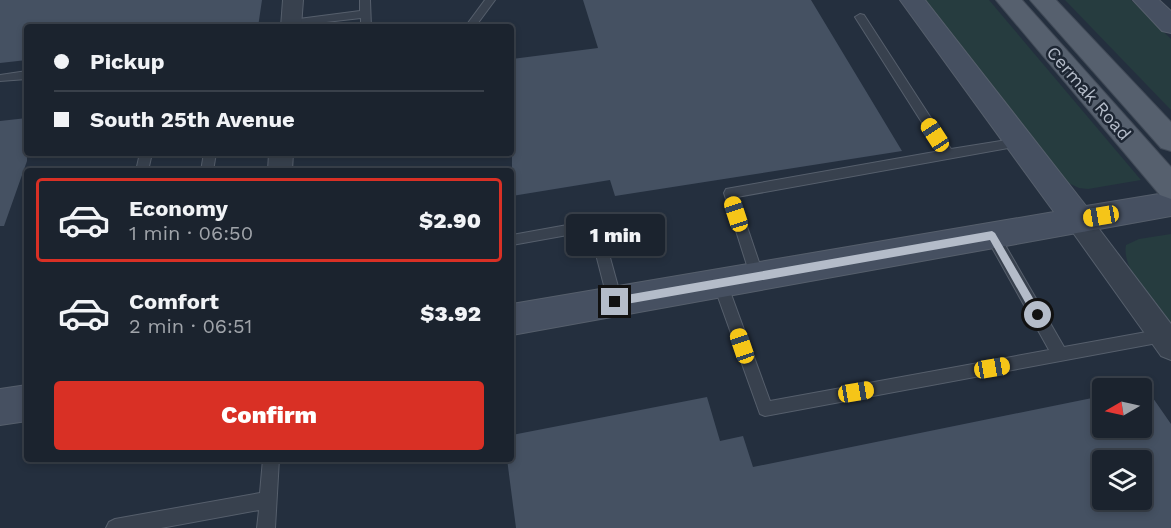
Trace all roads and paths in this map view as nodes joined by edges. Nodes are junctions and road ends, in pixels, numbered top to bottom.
1 (293, 0) edge
2 (365, 0) edge
3 (490, 0) edge
4 (912, 0) edge
5 (1008, 0) edge
6 (1042, 0) edge
7 (1145, 0) edge
8 (366, 14) junction
9 (860, 17) dead end
10 (291, 24) edge
11 (298, 24) edge
12 (366, 24) edge
13 (472, 24) edge
14 (1171, 25) edge
15 (24, 75) edge
16 (4, 78) dead end
17 (1171, 140) edge
18 (1019, 142) junction
19 (948, 154) junction
20 (1171, 187) edge
21 (1171, 204) edge
22 (1078, 220) junction
23 (992, 235) junction
24 (514, 240) edge
25 (757, 277) junction
26 (720, 283) junction
27 (615, 302) junction
28 (514, 320) edge
29 (1167, 341) edge
30 (1060, 355) junction
31 (24, 403) edge
32 (0, 407) edge
33 (271, 462) edge
34 (268, 500) junction
35 (115, 528) edge
36 (266, 528) edge

1 - 10 street
2 - 8 lane
3 - 13 lane
4 - 18 main road
5 - 20 main road, Cermak Road
6 - 17 main road, Cermak Road
7 - 14 main road
8 - 11 lane
8 - 12 lane
9 - 19 lane
15 - 16 lane
18 - 19 lane
18 - 22 main road
19 - 25 lane
21 - 22 main road
22 - 23 main road
22 - 29 street
23 - 25 main road
23 - 30 lane
24 - 27 lane
25 - 26 main road
26 - 27 main road
26 - 30 lane
27 - 28 main road
29 - 30 lane
31 - 32 main road
33 - 34 lane
34 - 35 lane
34 - 36 lane

